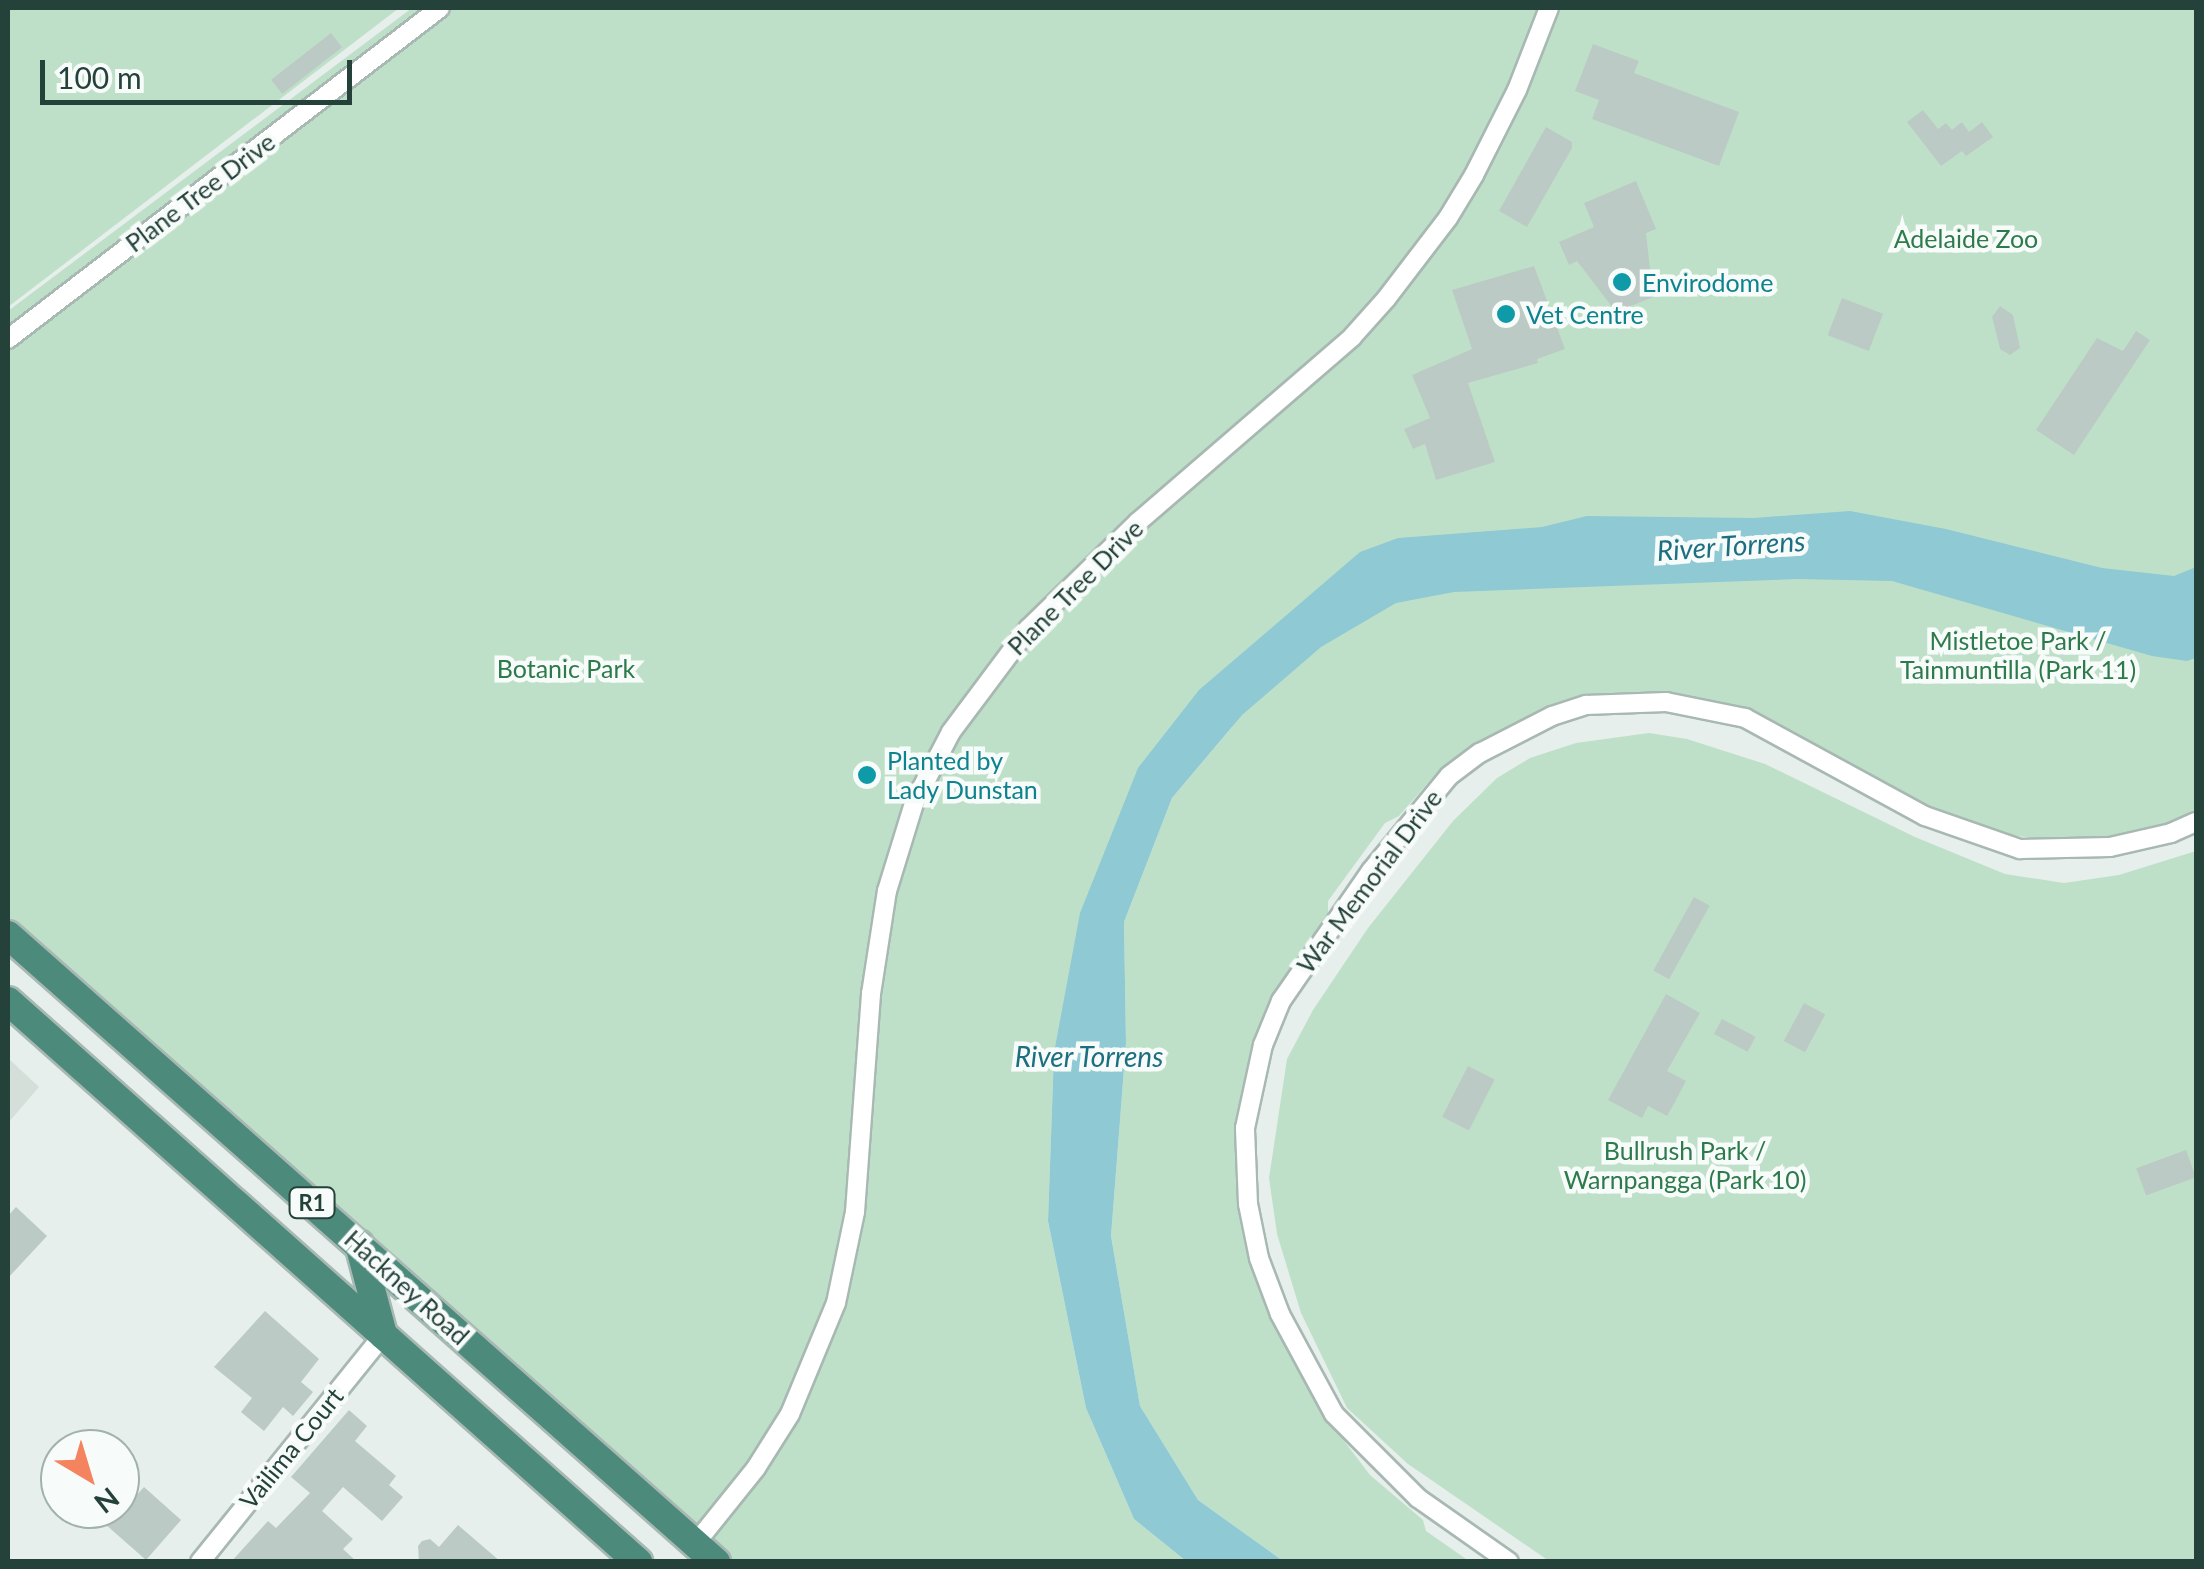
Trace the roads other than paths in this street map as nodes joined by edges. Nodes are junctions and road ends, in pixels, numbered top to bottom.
1 (440, 8) edge
2 (1549, 8) edge
3 (8, 338) edge
4 (2196, 822) edge
5 (8, 935) edge
6 (8, 1001) edge
7 (358, 1244) junction
8 (382, 1334) junction
9 (705, 1553) edge
10 (200, 1562) edge
11 (638, 1562) edge
12 (1508, 1562) edge

1 - 3 street, Plane Tree Drive
2 - 9 street, Plane Tree Drive
4 - 12 street, War Memorial Drive
5 - 7 highway, Hackney Road / R1
6 - 8 highway, Hackney Road / R1
7 - 8 highway
7 - 9 highway, Hackney Road / R1
8 - 10 street, Vailima Court
8 - 11 highway, Hackney Road / R1

